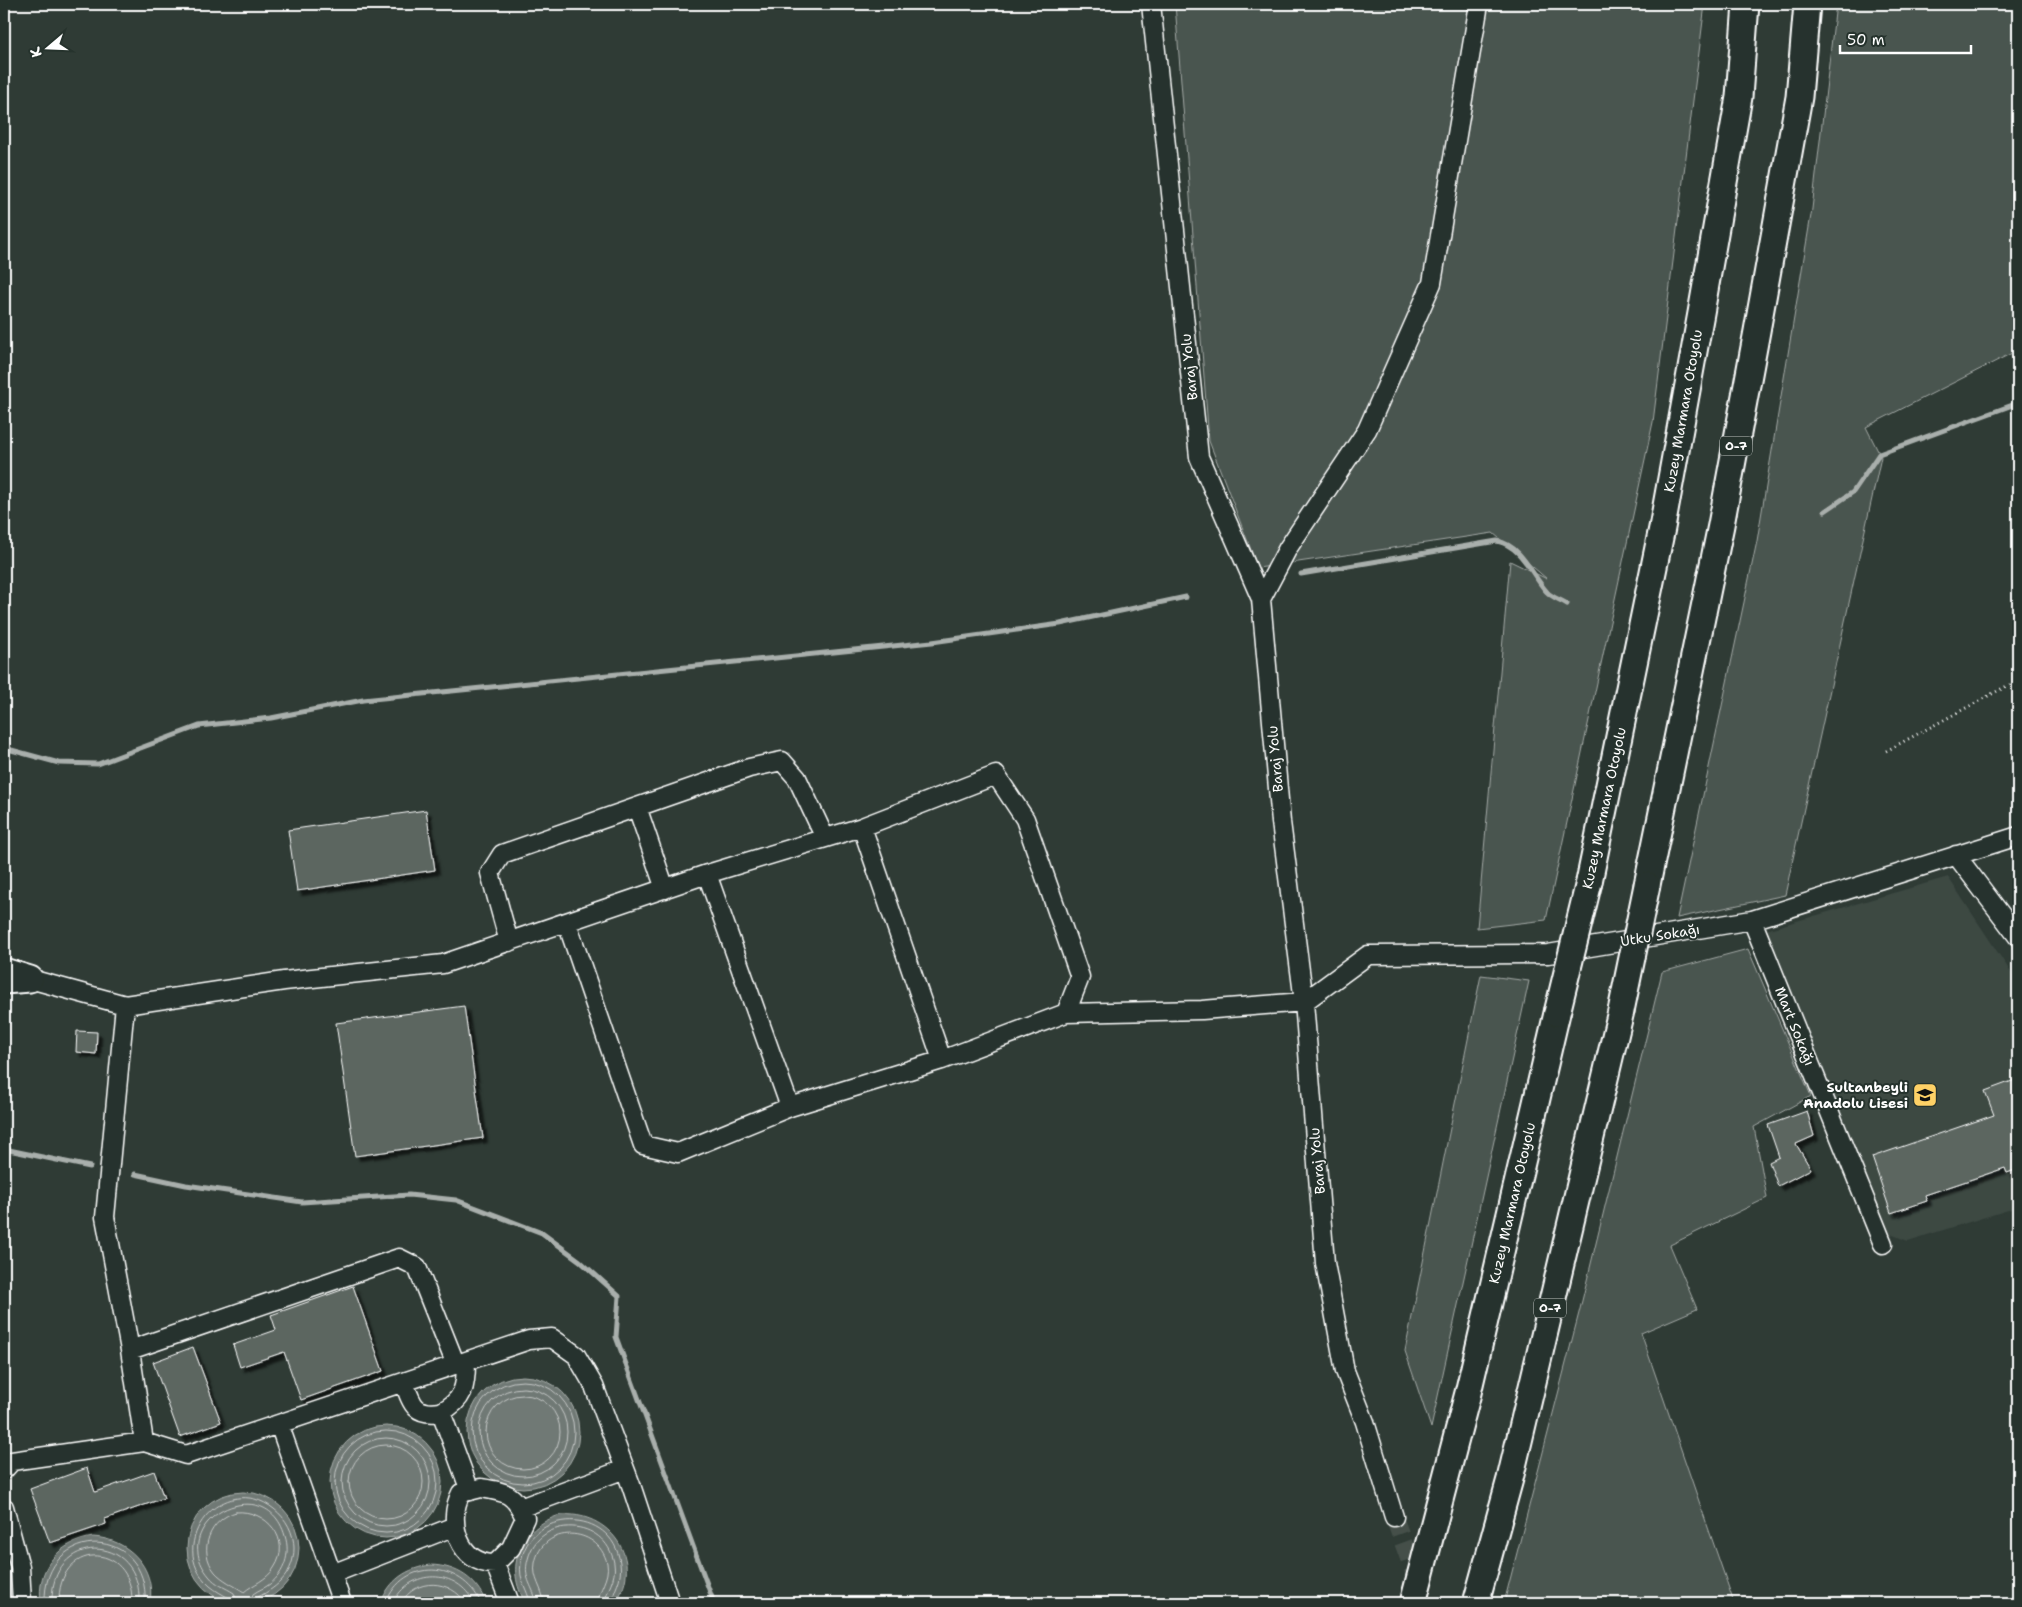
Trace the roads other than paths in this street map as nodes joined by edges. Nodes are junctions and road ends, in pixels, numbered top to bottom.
1 (1151, 4) edge
2 (1479, 4) edge
3 (1746, 4) edge
4 (1807, 4) edge
5 (1261, 599) junction
6 (637, 807) junction
7 (862, 827) junction
8 (2018, 836) edge
9 (825, 838) junction
10 (1956, 855) junction
11 (707, 874) junction
12 (665, 889) junction
13 (1752, 920) junction
14 (567, 923) junction
15 (2018, 937) edge
16 (509, 942) junction
17 (4, 970) edge
18 (30, 979) junction
19 (4, 981) edge
20 (1304, 1002) junction
21 (125, 1005) junction
22 (1066, 1012) junction
23 (942, 1060) junction
24 (790, 1107) junction
25 (1884, 1244) dead end
26 (130, 1350) junction
27 (461, 1364) junction
28 (404, 1382) junction
29 (442, 1412) junction
30 (279, 1424) junction
31 (144, 1442) junction
32 (4, 1470) edge
33 (625, 1470) junction
34 (470, 1491) junction
35 (4, 1507) edge
36 (520, 1508) junction
37 (1394, 1517) tunnel mouth
38 (455, 1526) junction
39 (11, 1563) edge
40 (496, 1564) junction
41 (332, 1574) junction
42 (22, 1603) edge
43 (342, 1603) edge
44 (510, 1603) edge
45 (670, 1603) edge
46 (1413, 1603) edge
47 (1476, 1603) edge

1 - 5 street, Baraj Yolu
2 - 5 street
3 - 46 highway, Kuzey Marmara Otoyolu, bridge
4 - 47 highway, O-7, bridge
5 - 20 street, Baraj Yolu
6 - 9 street
6 - 12 street
6 - 16 street
7 - 9 street
7 - 22 street
7 - 23 street
8 - 10 street, Utku Sokağı
9 - 11 street
10 - 13 street, Utku Sokağı
10 - 15 street
11 - 12 street
11 - 24 street
12 - 14 street
13 - 20 street, Utku Sokağı
13 - 25 street, Mart Sokağı
14 - 16 street
14 - 24 street
16 - 21 street
17 - 18 highway
18 - 19 highway
18 - 21 street
20 - 22 street
20 - 37 street, Baraj Yolu
21 - 26 street
22 - 23 street
23 - 24 street
26 - 27 street
26 - 31 street
27 - 28 street
27 - 29 street
27 - 33 street
28 - 29 street
28 - 30 street
29 - 34 street
30 - 31 street
30 - 41 street
31 - 32 street
33 - 36 street
33 - 45 street
34 - 36 street
34 - 38 street
35 - 39 street
36 - 40 street
38 - 40 street
38 - 41 street
39 - 42 street
40 - 44 street
41 - 43 street

